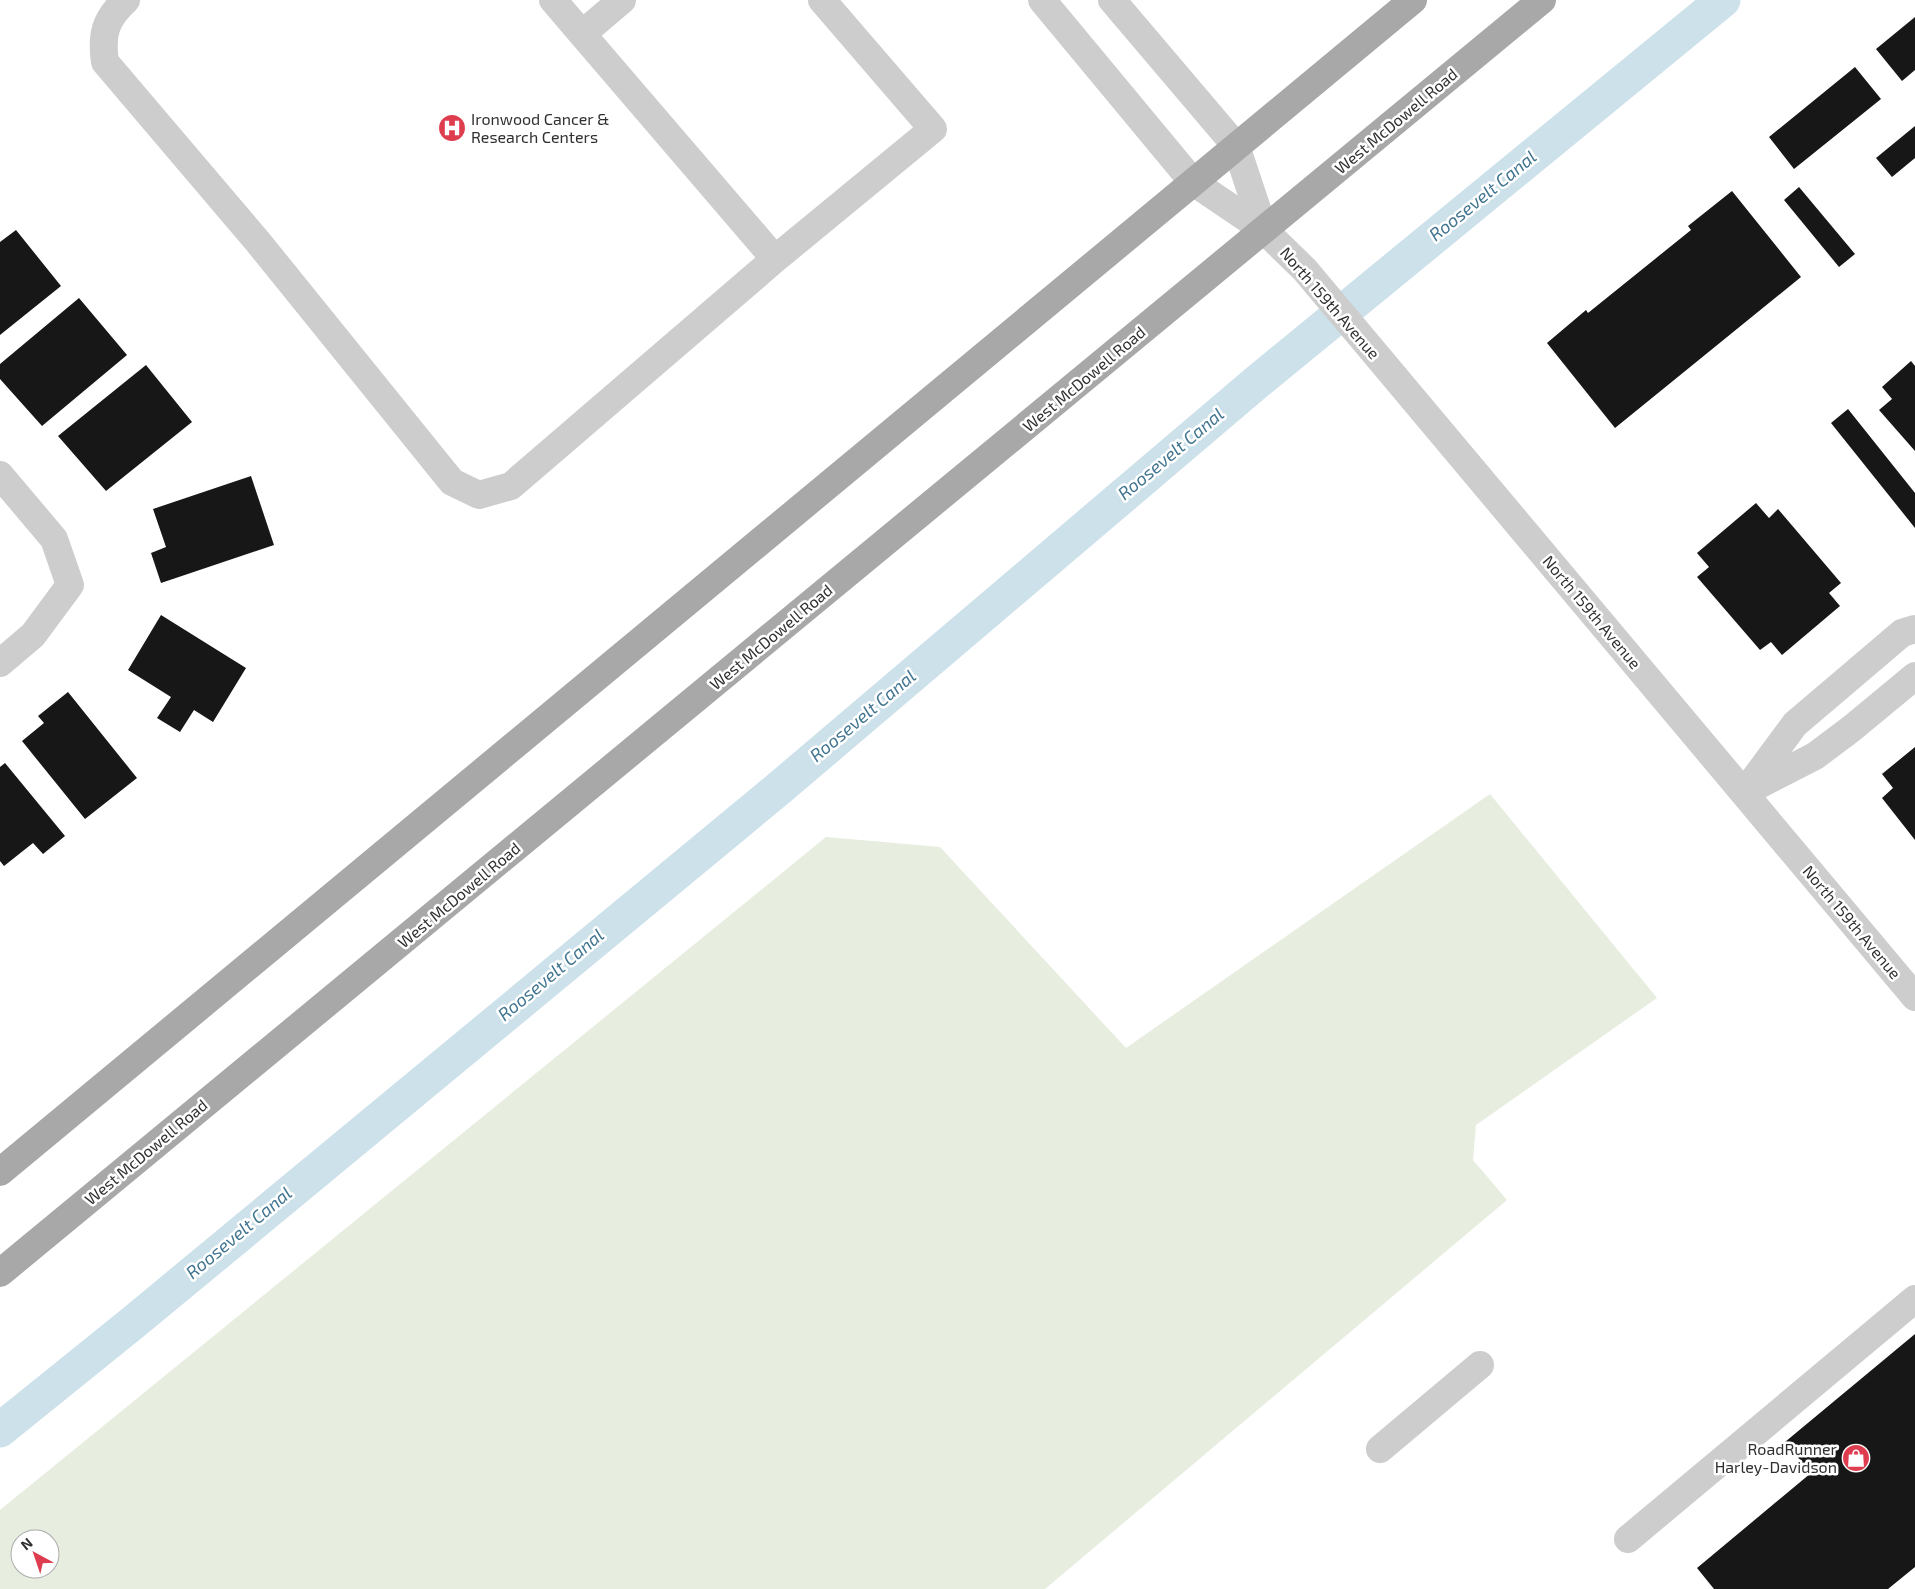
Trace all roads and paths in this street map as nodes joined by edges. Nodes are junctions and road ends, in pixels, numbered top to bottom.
1 (126, 0) edge
2 (553, 0) edge
3 (622, 0) edge
4 (822, 0) edge
5 (1042, 0) edge
6 (1112, 0) edge
7 (1413, 0) edge
8 (1542, 0) edge
9 (582, 34) junction
10 (1236, 146) junction
11 (1193, 182) junction
12 (1264, 230) junction
13 (775, 258) junction
14 (0, 475) edge
15 (1915, 629) edge
16 (0, 662) edge
17 (1915, 676) edge
18 (1744, 793) junction
19 (1915, 997) edge
20 (0, 1172) edge
21 (0, 1273) edge
22 (1915, 1299) edge
23 (1480, 1365) dead end
24 (1380, 1449) dead end
25 (1628, 1539) dead end

1 - 13 street
2 - 9 street
3 - 9 street
4 - 13 street
5 - 11 street, North 159th Avenue
6 - 10 street, North 159th Avenue
7 - 10 main road
8 - 12 main road, West McDowell Road
9 - 13 street
10 - 11 main road
10 - 12 street, North 159th Avenue
11 - 12 street, North 159th Avenue
11 - 20 main road
12 - 18 street, North 159th Avenue
12 - 21 main road, West McDowell Road
14 - 16 street
15 - 18 street
17 - 18 street
18 - 19 street, North 159th Avenue
22 - 25 street
23 - 24 street

